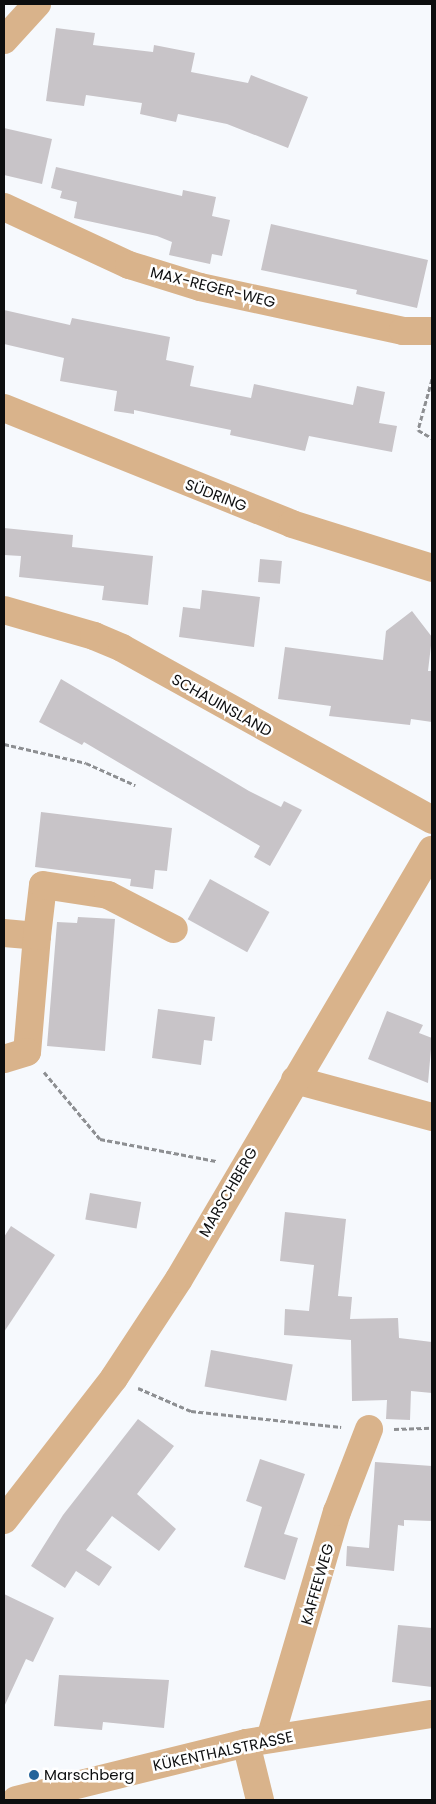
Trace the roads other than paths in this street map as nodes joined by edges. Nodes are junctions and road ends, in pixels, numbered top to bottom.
1 (37, 4) edge
2 (4, 40) edge
3 (4, 207) edge
4 (432, 331) edge
5 (4, 408) edge
6 (432, 568) edge
7 (4, 610) edge
8 (432, 820) edge
9 (432, 850) edge
10 (174, 930) dead end
11 (4, 933) edge
12 (37, 936) junction
13 (16, 1055) edge
14 (295, 1080) junction
15 (432, 1117) edge
16 (368, 1429) road end
17 (4, 1520) edge
18 (432, 1714) edge
19 (258, 1741) junction
20 (16, 1800) edge
21 (260, 1800) edge

1 - 2 street
3 - 4 street, MAX-REGER-WEG
5 - 6 street, SÜDRING
7 - 8 street, SCHAUINSLAND
9 - 14 street, MARSCHBERG
10 - 12 street
11 - 12 street
12 - 13 street
14 - 15 street
14 - 17 street, MARSCHBERG
16 - 19 street, KAFFEEWEG
18 - 19 street, KÜKENTHALSTRASSE
19 - 20 street, KÜKENTHALSTRASSE
19 - 21 street

